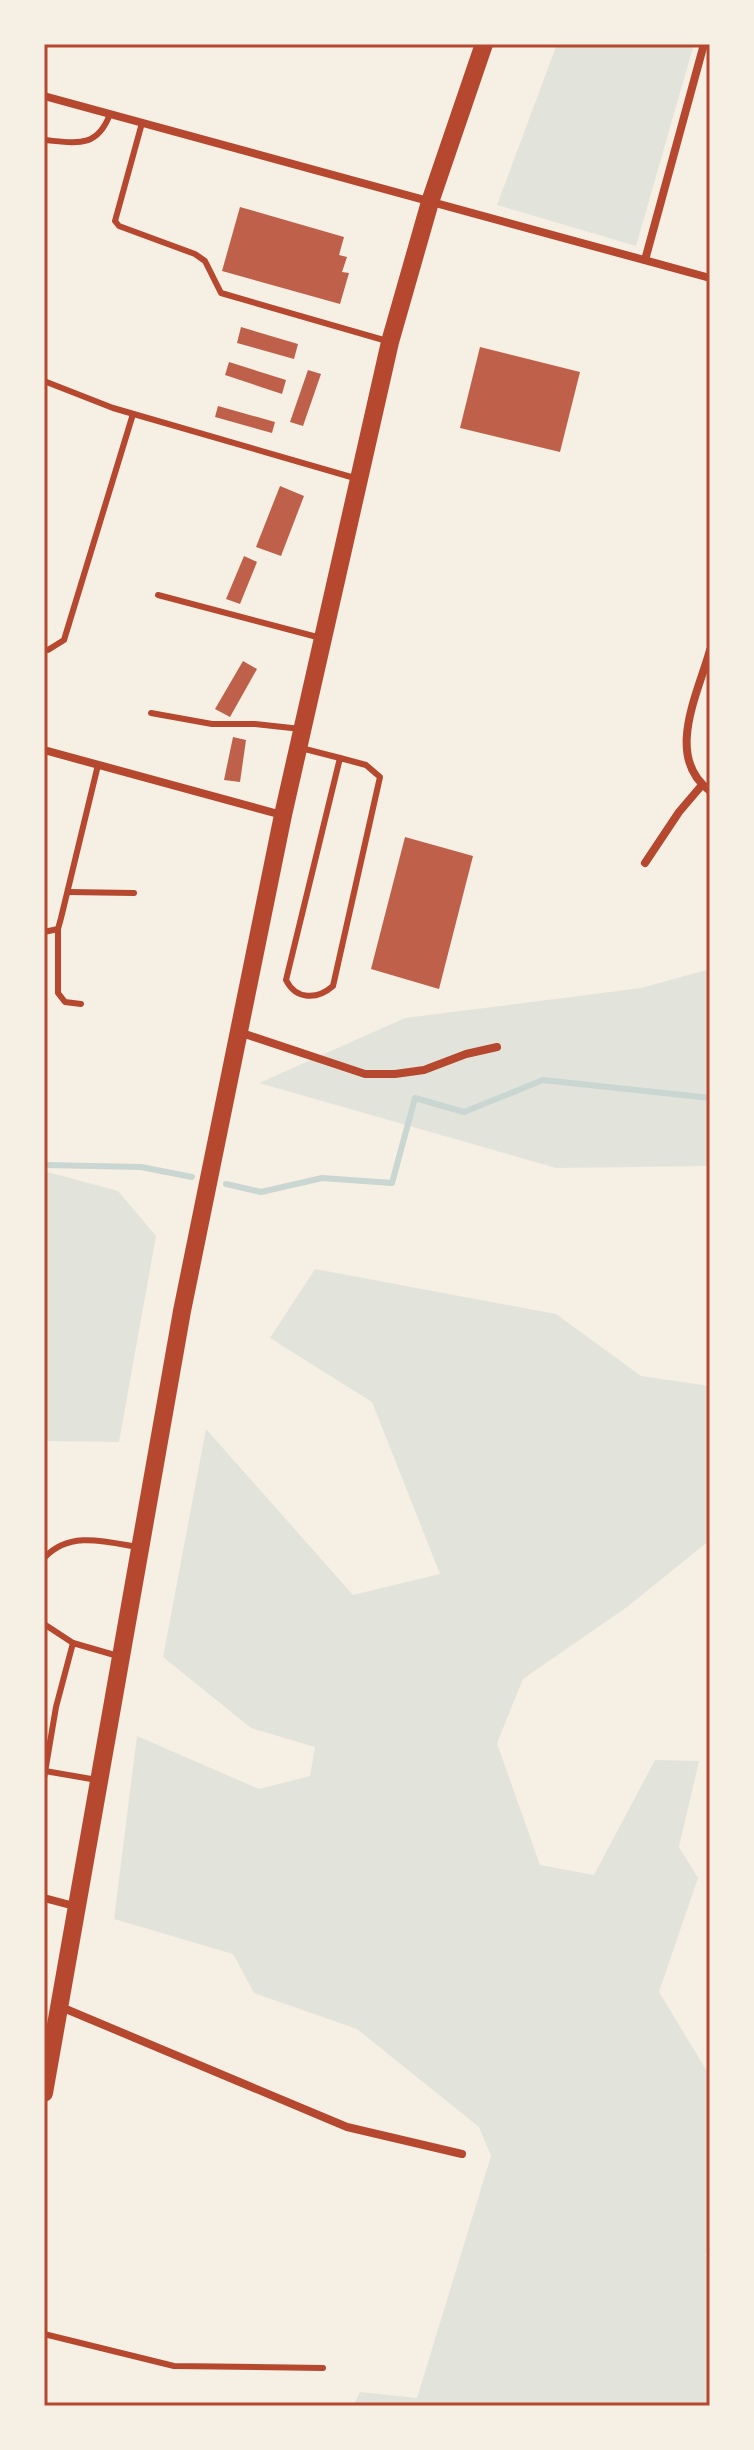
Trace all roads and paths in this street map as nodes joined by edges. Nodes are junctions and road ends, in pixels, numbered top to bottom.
1 (484, 44) edge
2 (704, 44) edge
3 (44, 96) edge
4 (110, 114) junction
5 (142, 123) junction
6 (44, 140) edge
7 (430, 202) junction
8 (645, 260) junction
9 (710, 278) edge
10 (390, 342) junction
11 (44, 381) edge
12 (133, 414) junction
13 (358, 479) junction
14 (158, 595) dead end
15 (321, 638) junction
16 (44, 649) edge
17 (710, 650) edge
18 (151, 713) dead end
19 (299, 738) junction
20 (44, 750) edge
21 (340, 758) junction
22 (98, 765) junction
23 (706, 788) edge
24 (283, 815) junction
25 (645, 863) dead end
26 (68, 892) junction
27 (134, 893) dead end
28 (58, 929) junction
29 (44, 932) edge
30 (81, 1004) dead end
31 (238, 1031) junction
32 (497, 1047) dead end
33 (140, 1547) junction
34 (44, 1558) edge
35 (44, 1624) edge
36 (73, 1643) junction
37 (122, 1657) junction
38 (45, 1771) edge
39 (44, 1778) edge
40 (101, 1781) junction
41 (44, 1898) edge
42 (78, 1907) junction
43 (60, 2006) junction
44 (44, 2093) edge
45 (462, 2154) dead end
46 (44, 2334) edge
47 (323, 2368) dead end

1 - 7 main road
2 - 8 street
3 - 4 street
4 - 5 street
4 - 6 lane
5 - 7 street
5 - 10 lane
7 - 8 street
7 - 10 main road
8 - 9 street
10 - 13 main road
11 - 12 lane
12 - 13 lane
12 - 16 lane
13 - 15 main road
14 - 15 lane
15 - 19 main road
17 - 23 street
18 - 19 lane
19 - 21 lane
19 - 24 main road
20 - 22 street
21 - 21 lane
22 - 24 street
22 - 26 lane
23 - 25 street
24 - 31 main road
26 - 27 lane
26 - 28 lane
28 - 29 lane
28 - 30 lane
31 - 32 street
31 - 33 main road
33 - 34 lane
33 - 37 main road
35 - 36 lane
36 - 37 lane
36 - 38 lane
37 - 40 main road
38 - 39 lane
38 - 40 lane
40 - 42 main road
41 - 42 street
42 - 43 main road
43 - 44 main road
43 - 45 street
46 - 47 lane

